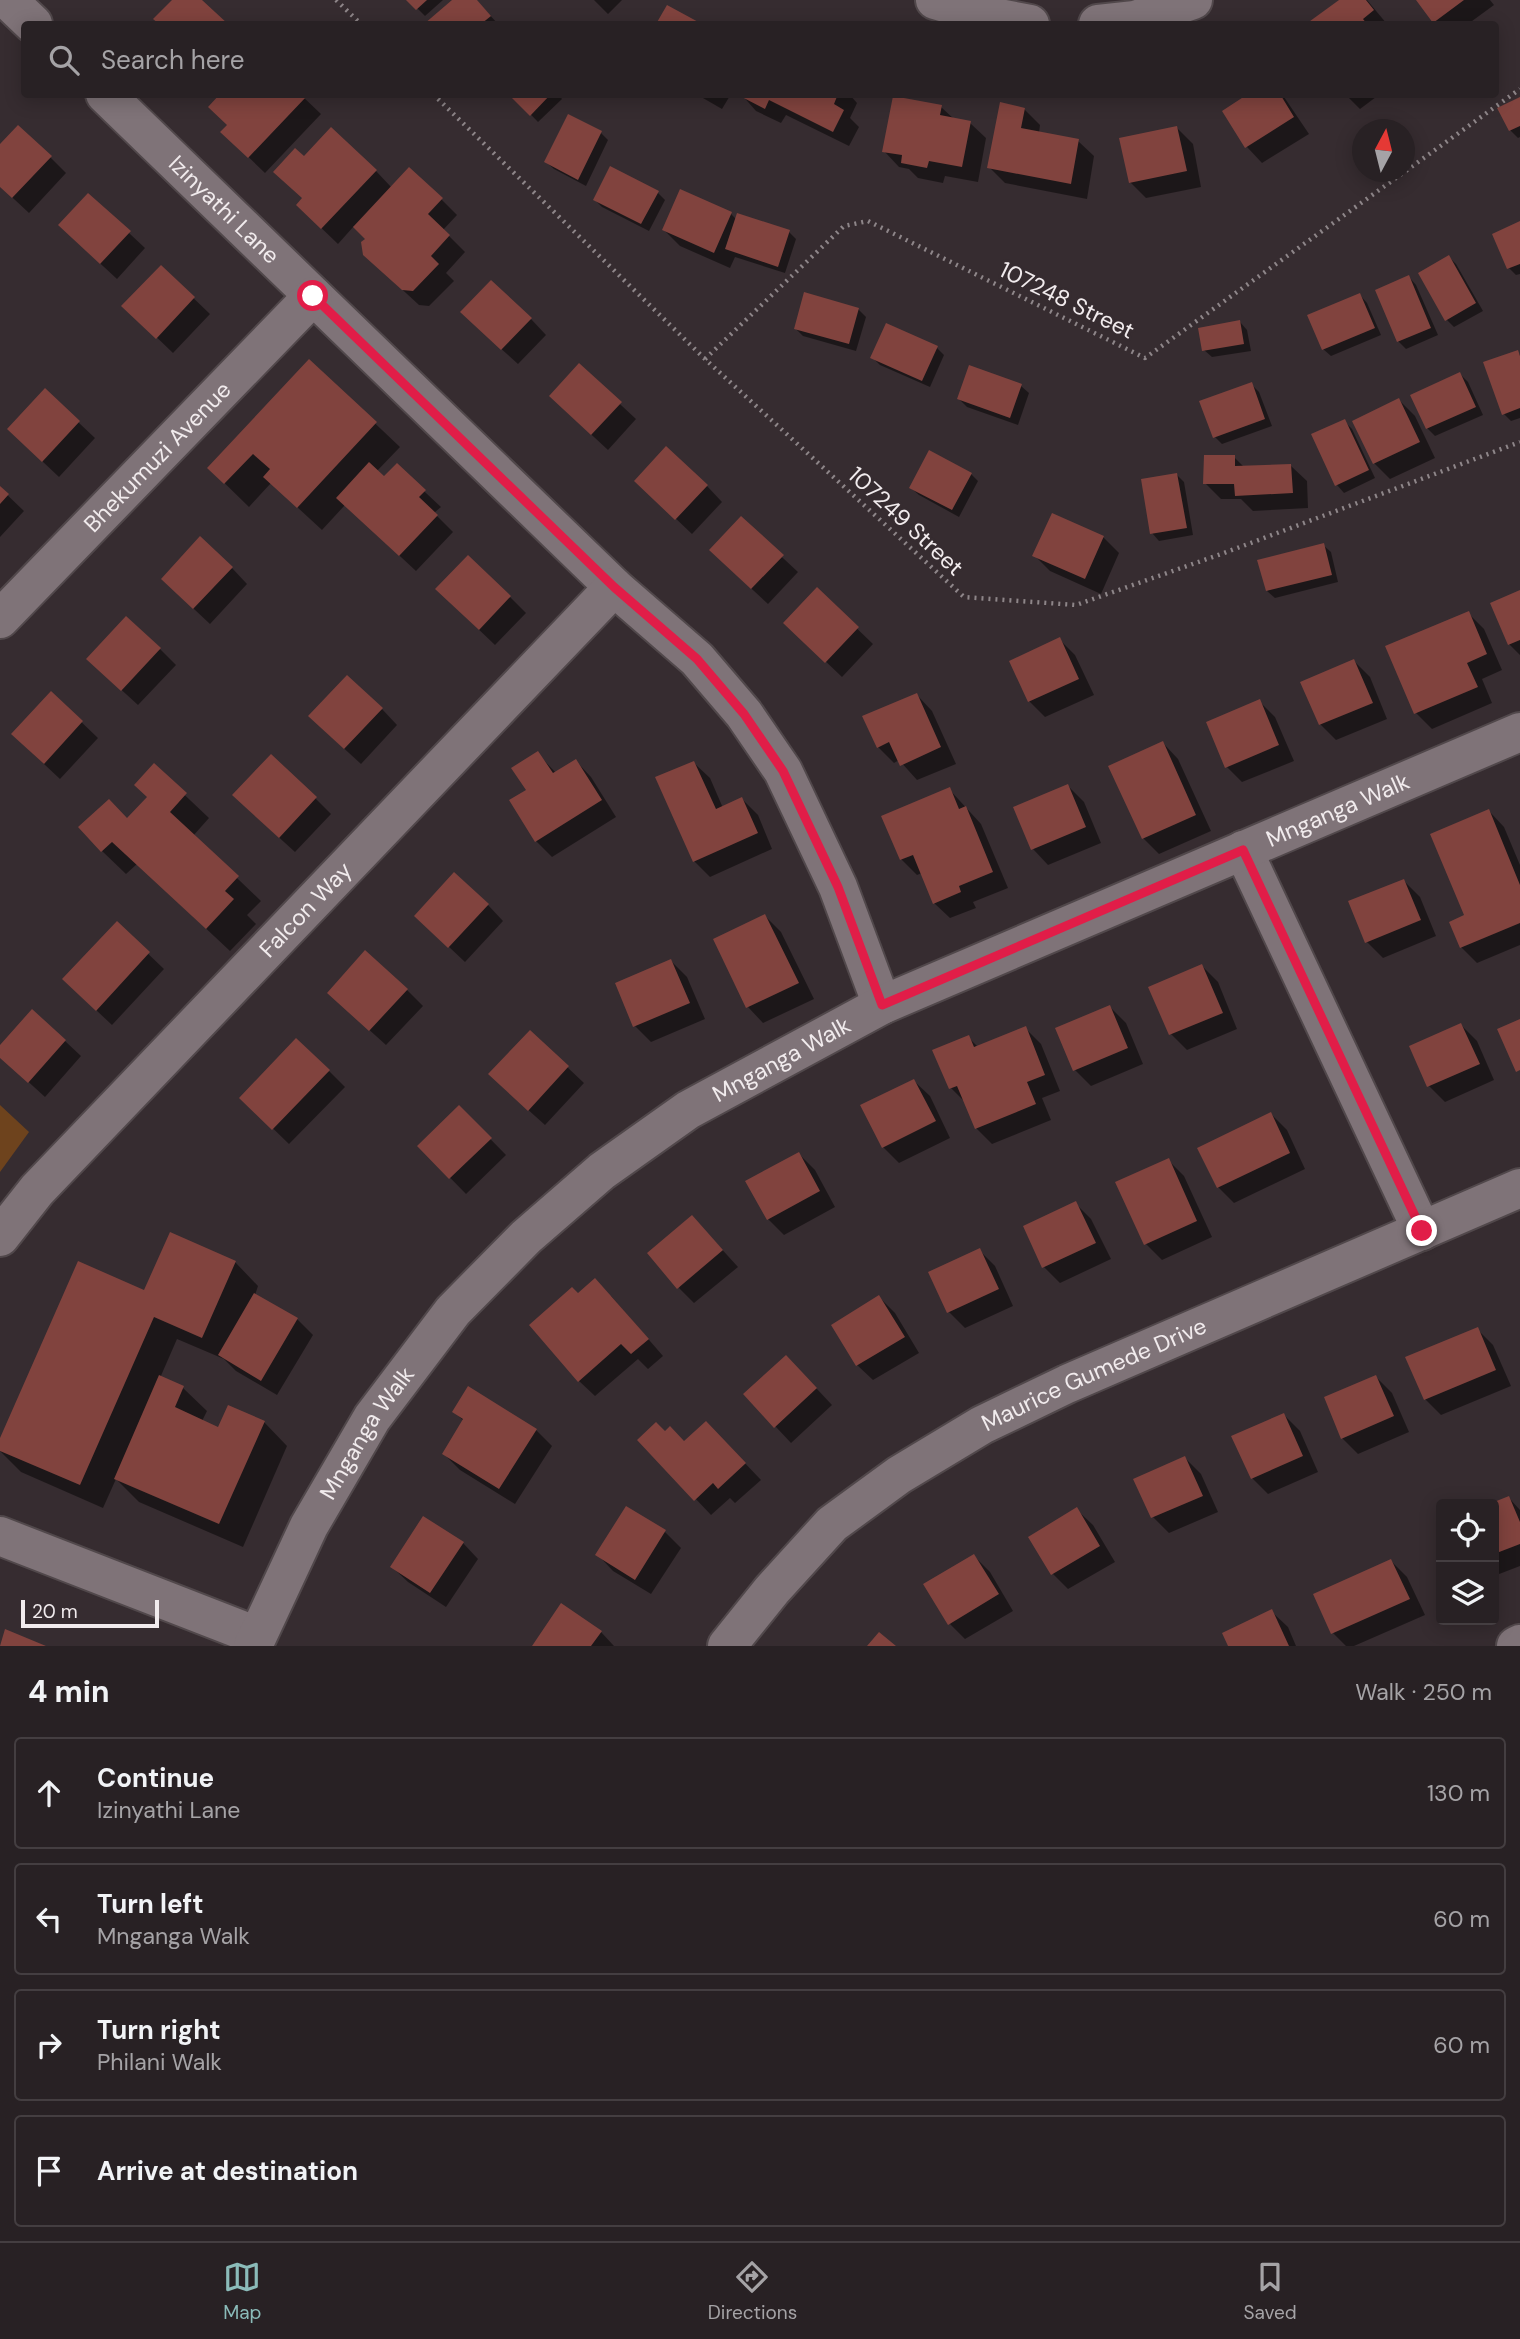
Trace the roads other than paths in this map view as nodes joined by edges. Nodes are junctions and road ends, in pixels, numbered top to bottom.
1 (935, 0) edge
2 (1193, 0) edge
3 (1015, 21) edge
4 (1126, 21) edge
5 (109, 98) edge
6 (313, 296) junction
7 (614, 587) junction
8 (0, 619) edge
9 (1520, 732) edge
10 (1243, 850) junction
11 (882, 1005) junction
12 (1520, 1188) edge
13 (1422, 1231) junction
14 (0, 1237) edge
15 (0, 1536) edge
16 (255, 1641) edge
17 (727, 1646) edge

1 - 3 street
2 - 4 street
5 - 6 street, Izinyathi Lane
6 - 7 street, Izinyathi Lane
6 - 8 street, Bhekumuzi Avenue
7 - 11 street, Izinyathi Lane
7 - 14 street, Falcon Way
9 - 10 street, Mnganga Walk
10 - 11 street, Mnganga Walk
10 - 13 street
11 - 16 street, Mnganga Walk
12 - 13 street, Maurice Gumede Drive
13 - 17 street, Maurice Gumede Drive
15 - 16 street

